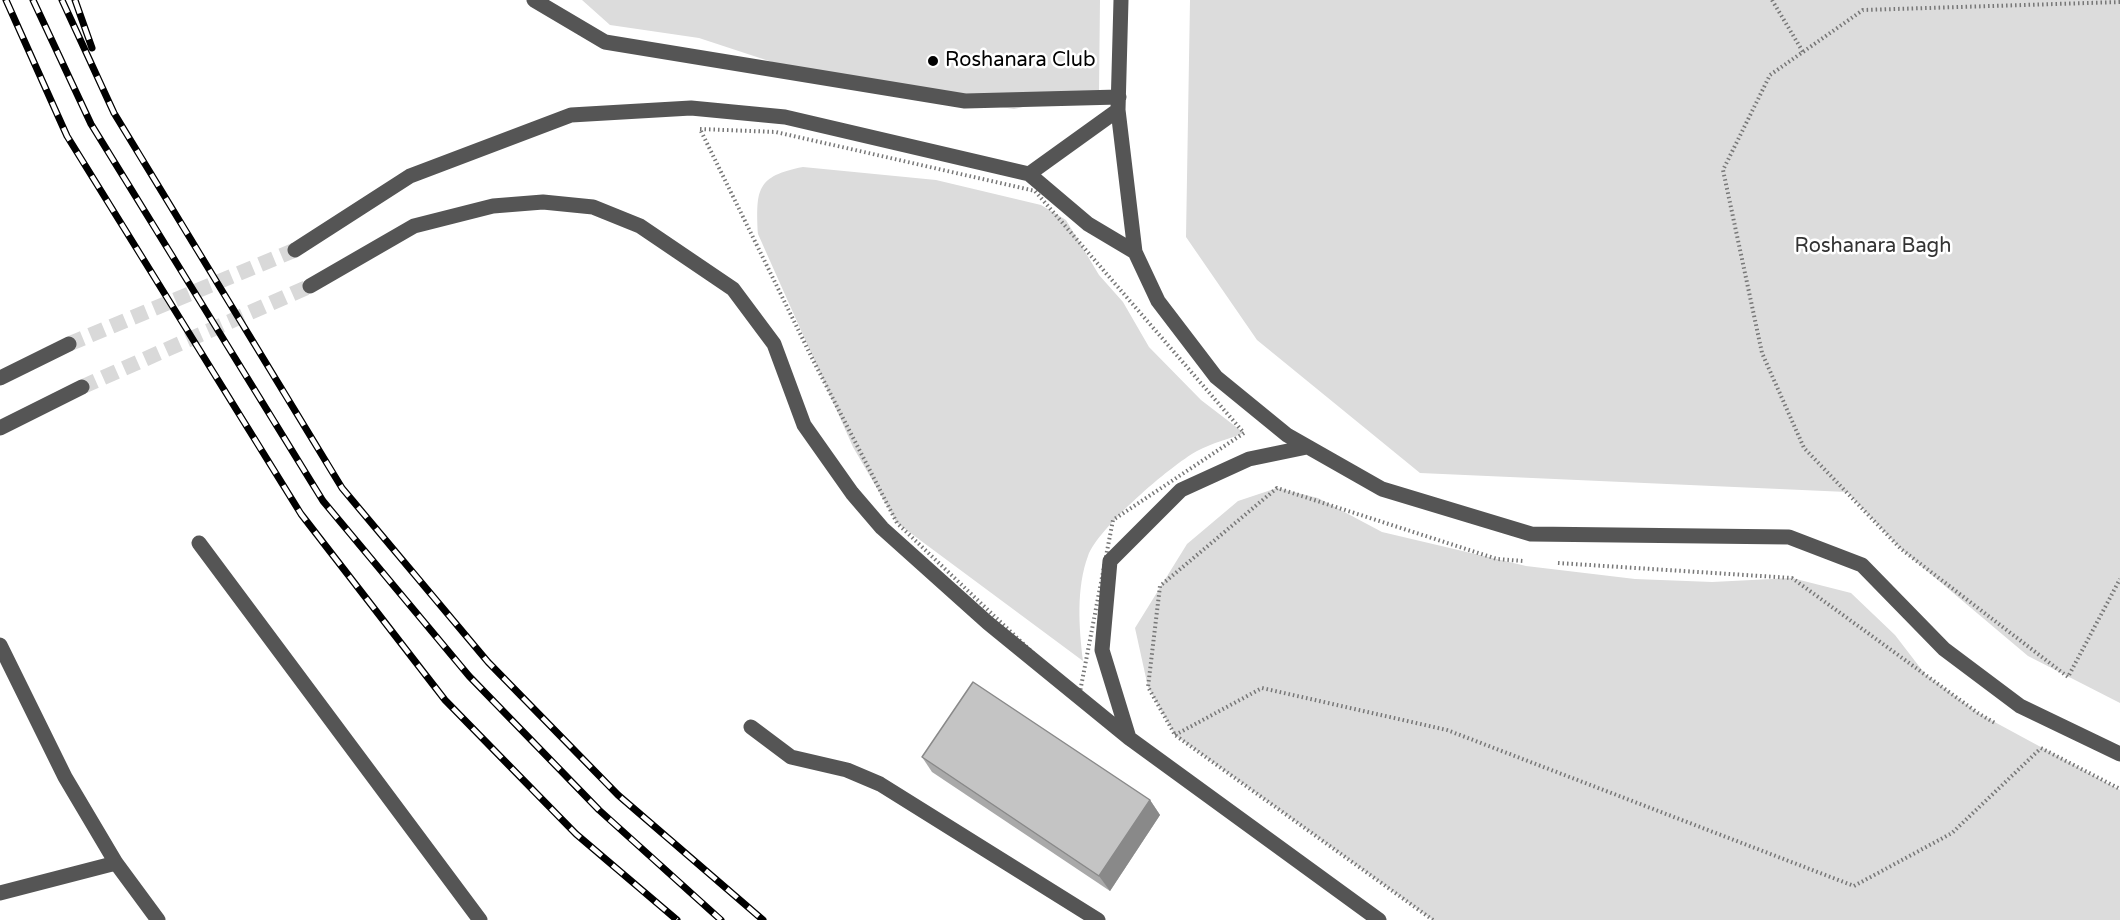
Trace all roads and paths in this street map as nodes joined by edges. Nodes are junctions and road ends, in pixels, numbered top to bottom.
1 (534, 0) edge
2 (1121, 0) edge
3 (1772, 0) edge
4 (2120, 2) edge
5 (1803, 52) junction
6 (1119, 103) junction
7 (1029, 174) junction
8 (295, 250) tunnel mouth
9 (1135, 252) junction
10 (309, 286) tunnel mouth
11 (69, 344) tunnel mouth
12 (0, 378) edge
13 (82, 387) tunnel mouth
14 (0, 428) edge
15 (1307, 447) junction
16 (199, 543) dead end
17 (1533, 561) dead end
18 (1556, 563) dead end
19 (2120, 579) edge
20 (0, 645) edge
21 (1079, 697) junction
22 (1998, 724) dead end
23 (751, 727) dead end
24 (1175, 735) junction
25 (1129, 738) junction
26 (2120, 754) edge
27 (2120, 789) edge
28 (116, 863) junction
29 (0, 893) edge
30 (158, 920) edge
31 (480, 920) edge
32 (1098, 920) edge
33 (1379, 920) edge
34 (1433, 920) edge

1 - 6 street
2 - 6 street
3 - 5 path
4 - 5 path
5 - 19 path
6 - 7 street
6 - 9 street
7 - 8 street
7 - 9 street
9 - 15 street
10 - 21 street
11 - 12 street
13 - 14 street
15 - 25 street
15 - 26 street
16 - 31 street
17 - 24 path
18 - 22 path
20 - 28 street
21 - 21 path
21 - 25 street
23 - 32 street
24 - 27 path
24 - 34 path
25 - 33 street
28 - 29 street
28 - 30 street

